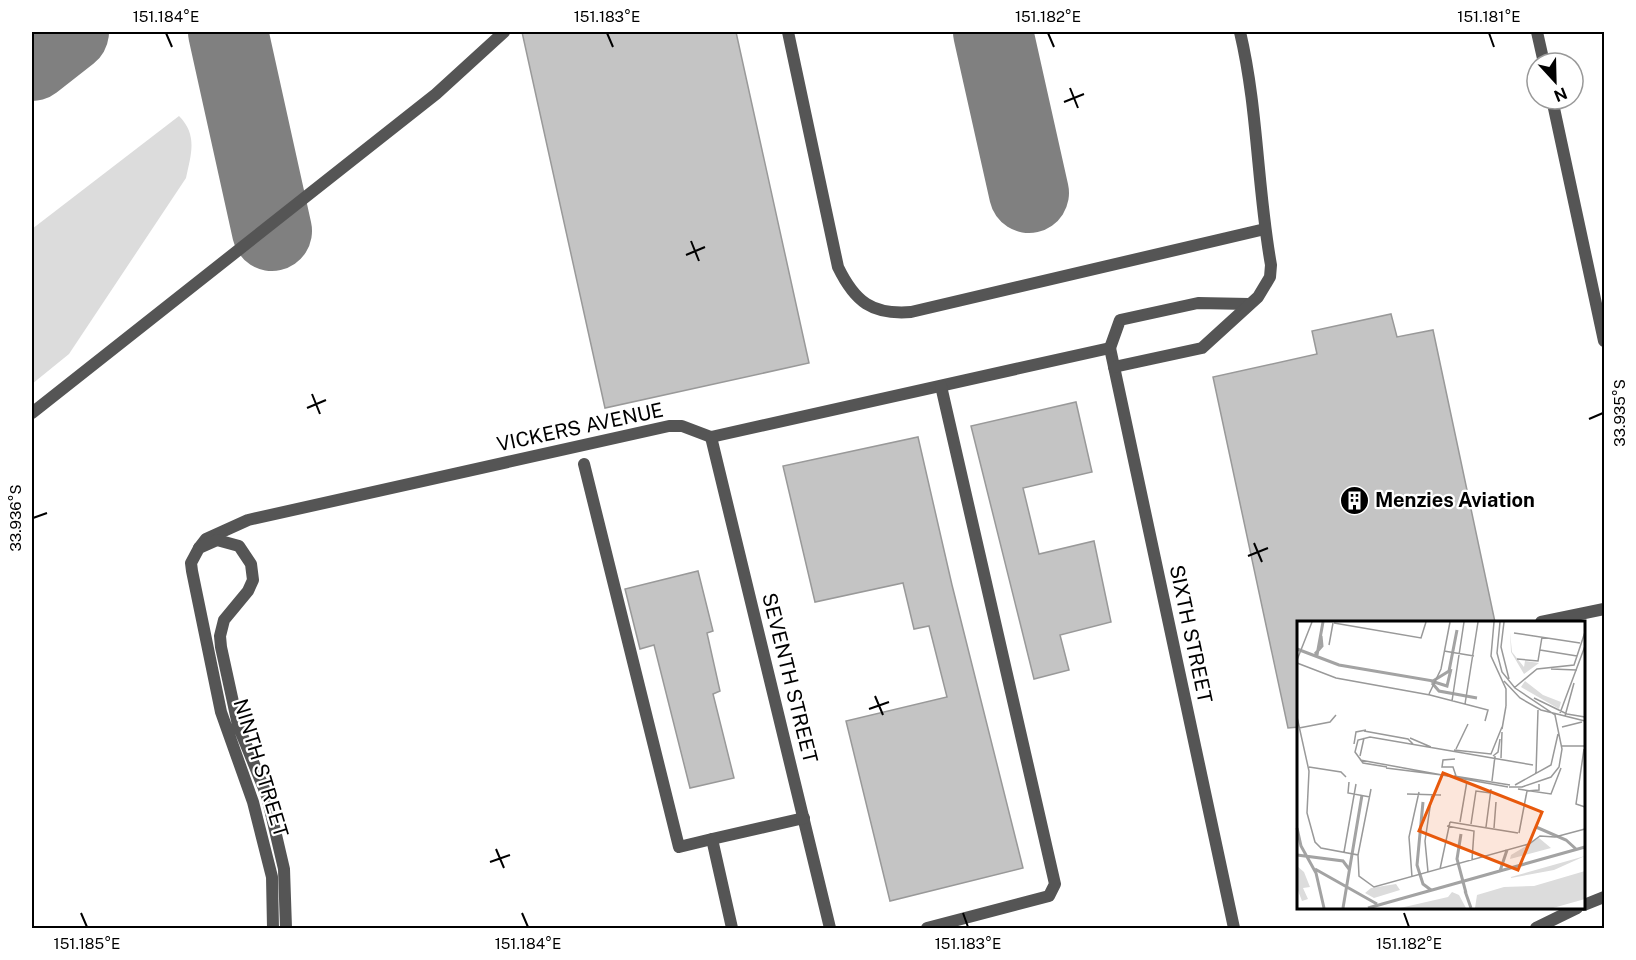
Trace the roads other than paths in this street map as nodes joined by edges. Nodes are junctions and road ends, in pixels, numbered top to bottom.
1 (504, 32) edge
2 (788, 32) edge
3 (1240, 32) edge
4 (1537, 32) edge
5 (1541, 51) edge
6 (1555, 111) edge
7 (1264, 229) junction
8 (1249, 304) junction
9 (1605, 341) edge
10 (1110, 348) junction
11 (1114, 367) junction
12 (941, 386) junction
13 (32, 413) edge
14 (711, 437) junction
15 (584, 464) dead end
16 (199, 548) junction
17 (1605, 609) edge
18 (1546, 621) edge
19 (804, 818) junction
20 (712, 838) junction
21 (1605, 897) edge
22 (1585, 905) edge
23 (1575, 909) edge
24 (273, 928) edge
25 (286, 928) edge
26 (732, 928) edge
27 (830, 928) edge
28 (927, 928) edge
29 (1234, 928) edge
30 (1536, 928) edge

1 - 13 lane
2 - 7 lane
3 - 7 lane
4 - 5 lane
6 - 9 lane
7 - 8 lane
8 - 10 lane
8 - 11 lane
10 - 11 lane, SIXTH STREET
10 - 12 lane
11 - 29 lane, SIXTH STREET
12 - 14 lane
12 - 28 lane
14 - 16 lane, VICKERS AVENUE
14 - 19 lane, SEVENTH STREET
15 - 20 lane
16 - 24 lane, NINTH STREET
16 - 25 lane
17 - 18 lane
19 - 20 lane
19 - 27 lane, SEVENTH STREET
20 - 26 lane
21 - 22 lane
23 - 30 lane

